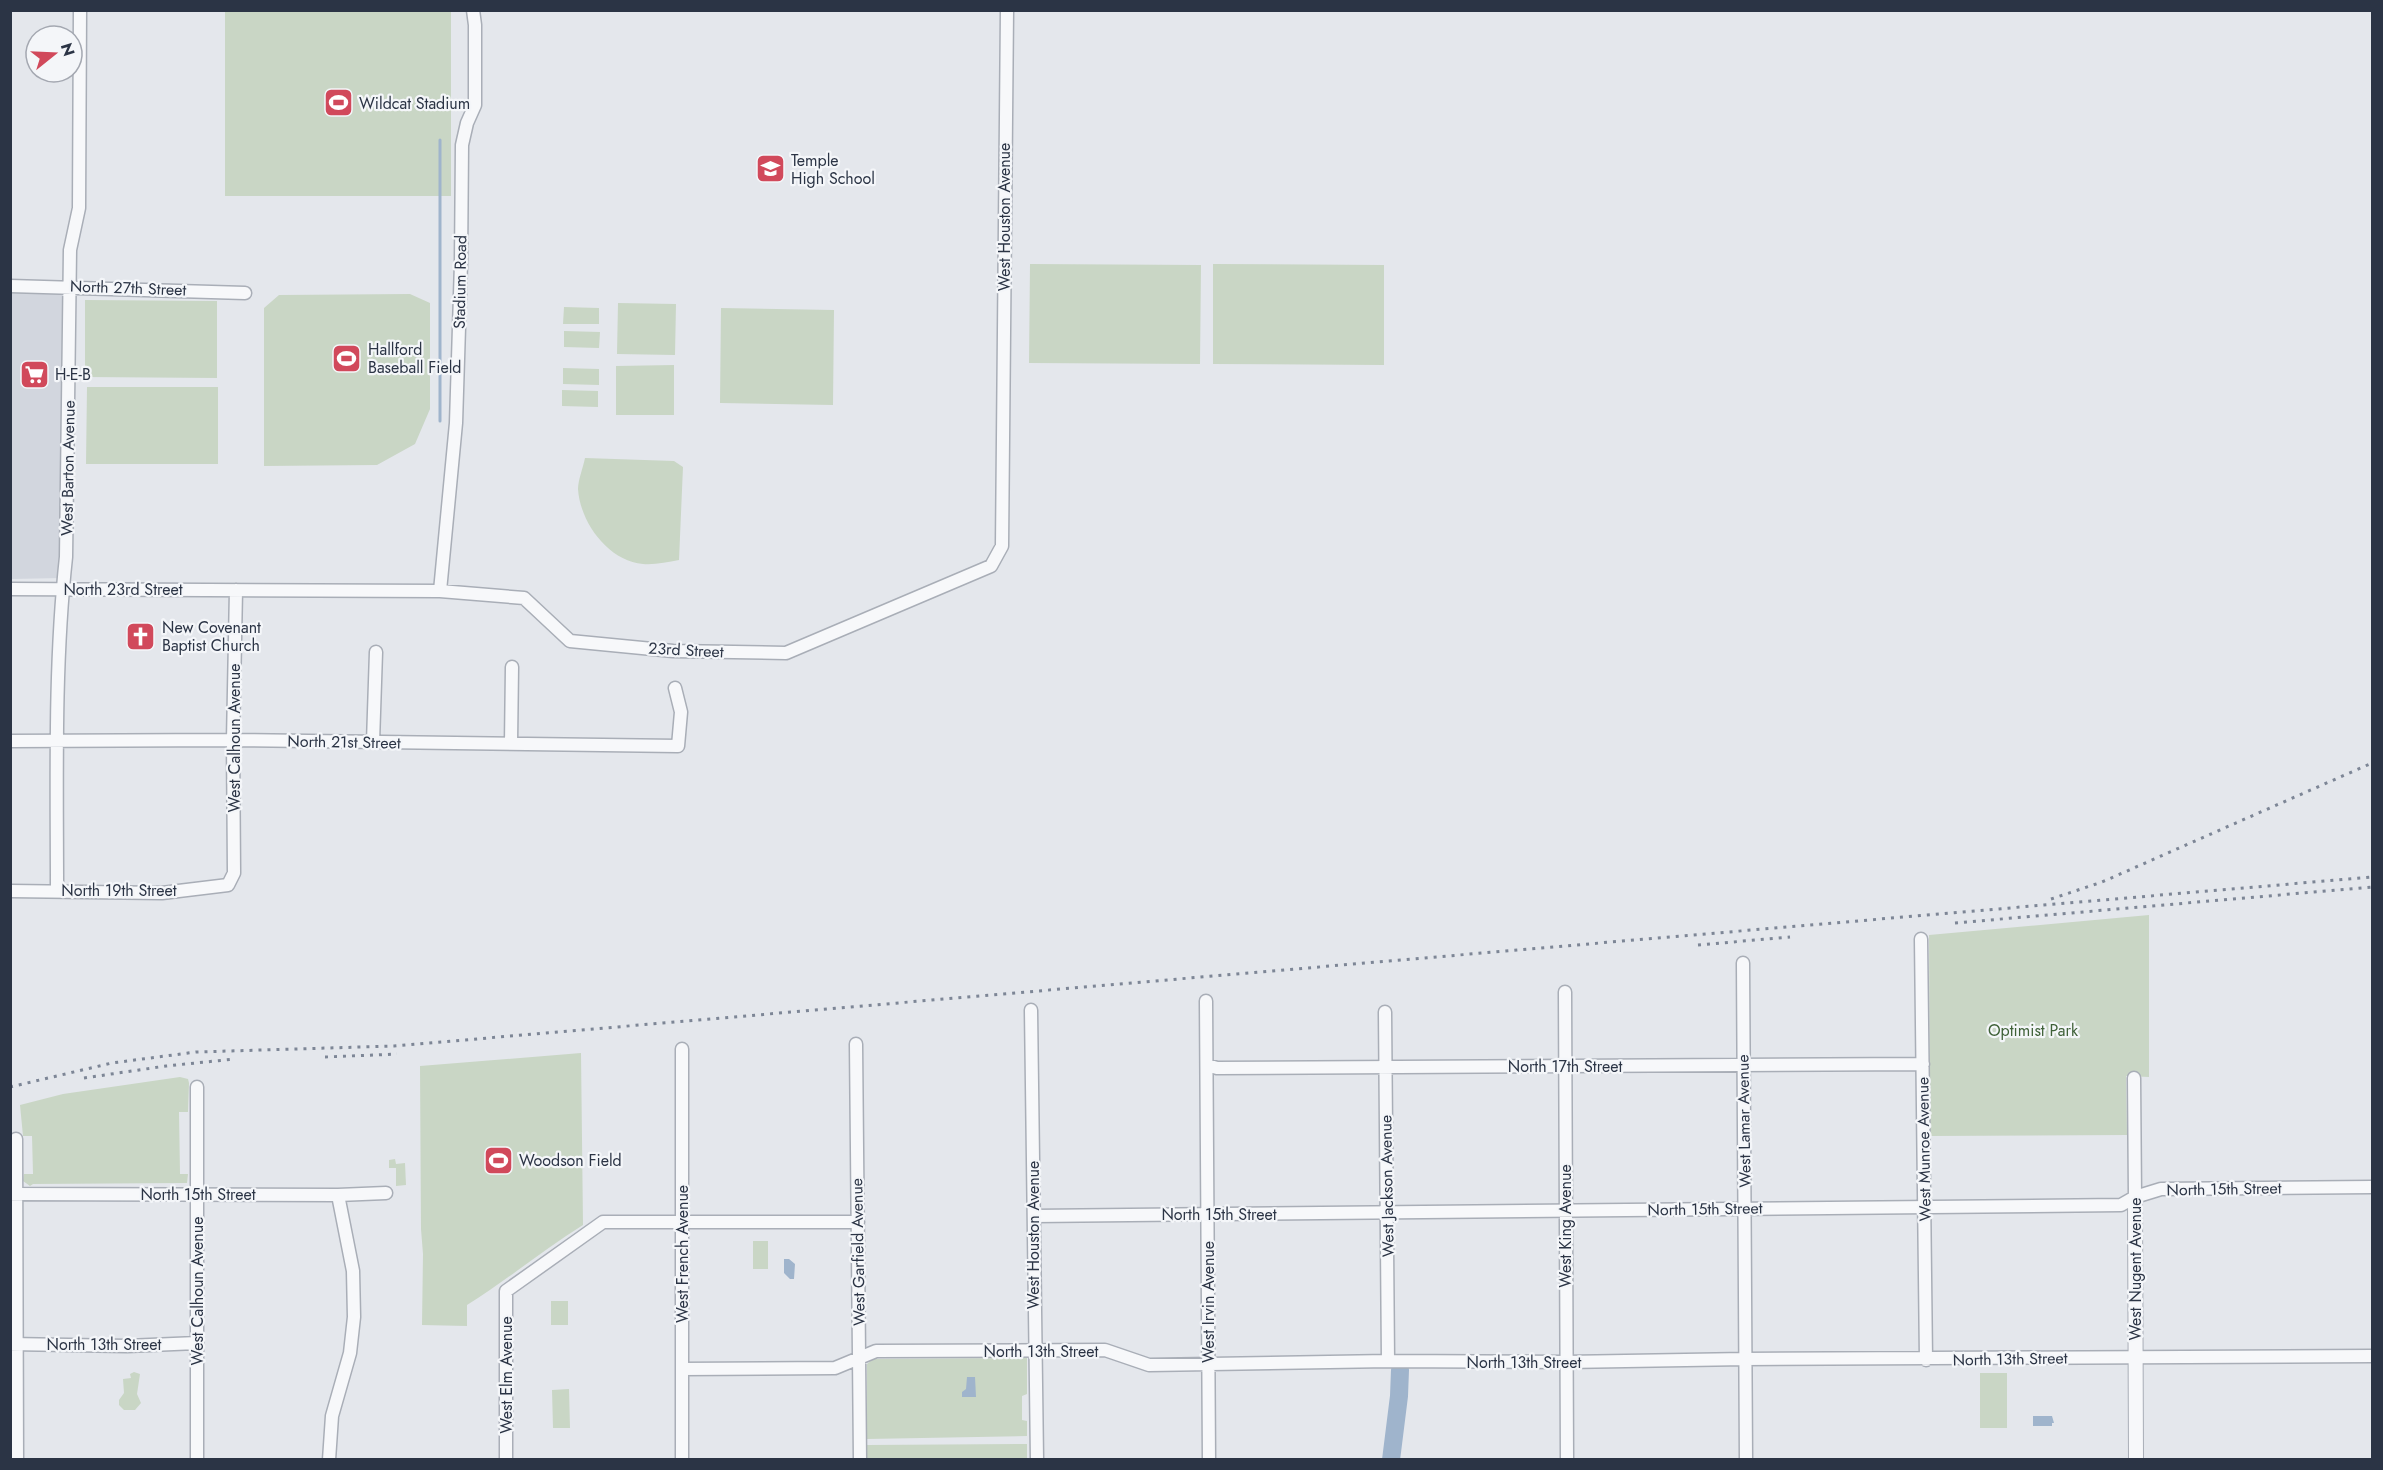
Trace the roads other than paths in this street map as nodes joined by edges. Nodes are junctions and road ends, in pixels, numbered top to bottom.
1 (80, 10) edge
2 (473, 10) edge
3 (1007, 10) edge
4 (10, 286) edge
5 (70, 286) junction
6 (245, 293) dead end
7 (1003, 423) joint
8 (10, 589) edge
9 (63, 589) junction
10 (236, 590) junction
11 (440, 591) junction
12 (376, 652) dead end
13 (512, 667) dead end
14 (675, 688) dead end
15 (233, 740) junction
16 (10, 741) edge
17 (57, 741) junction
18 (373, 742) junction
19 (510, 743) junction
20 (228, 885) joint
21 (10, 891) edge
22 (57, 891) junction
23 (1921, 939) dead end
24 (1743, 963) dead end
25 (1565, 992) dead end
26 (1206, 1001) dead end
27 (1031, 1010) dead end
28 (1385, 1012) dead end
29 (856, 1044) dead end
30 (682, 1049) dead end
31 (1923, 1064) junction
32 (1207, 1065) junction
33 (1743, 1065) junction
34 (1564, 1066) junction
35 (1385, 1068) junction
36 (2134, 1078) dead end
37 (197, 1087) dead end
38 (16, 1139) dead end
39 (2373, 1187) edge
40 (197, 1193) junction
41 (386, 1193) dead end
42 (13, 1194) edge
43 (338, 1195) junction
44 (2136, 1197) junction
45 (1925, 1208) junction
46 (1745, 1209) junction
47 (1565, 1211) junction
48 (1387, 1213) junction
49 (1207, 1214) junction
50 (1034, 1216) junction
51 (682, 1222) junction
52 (858, 1222) junction
53 (197, 1343) junction
54 (13, 1344) edge
55 (1034, 1350) junction
56 (2373, 1356) edge
57 (2135, 1358) junction
58 (860, 1359) junction
59 (1745, 1359) junction
60 (1926, 1360) junction
61 (1388, 1361) junction
62 (1566, 1362) junction
63 (1208, 1365) junction
64 (682, 1369) junction
65 (17, 1460) edge
66 (197, 1460) edge
67 (329, 1460) edge
68 (506, 1460) edge
69 (682, 1460) edge
70 (860, 1460) edge
71 (1037, 1460) edge
72 (1209, 1460) edge
73 (1567, 1460) edge
74 (1746, 1460) edge
75 (2136, 1460) edge

1 - 5 street, West Barton Avenue
2 - 11 street, Stadium Road
3 - 7 street, West Houston Avenue
4 - 5 street, North 27th Street
5 - 6 street, North 27th Street
5 - 9 street, West Barton Avenue
7 - 11 street, 23rd Street
8 - 9 street, North 23rd Street
9 - 10 street, North 23rd Street
9 - 17 street, West Barton Avenue
10 - 11 street, 23rd Street
10 - 15 street, West Calhoun Avenue
12 - 18 street
13 - 19 street
14 - 19 street, North 21st Street
15 - 17 street, North 21st Street
15 - 18 street, North 21st Street
15 - 20 street, West Calhoun Avenue
16 - 17 street, North 21st Street
17 - 22 street, West Barton Avenue
18 - 19 street, North 21st Street
20 - 22 street, North 19th Street
21 - 22 street, North 19th Street
23 - 31 street, West Munroe Avenue
24 - 33 street, West Lamar Avenue
25 - 34 street, West King Avenue
26 - 32 street, West Irvin Avenue
27 - 50 street, West Houston Avenue
28 - 35 street, West Jackson Avenue
29 - 52 street, West Garfield Avenue
30 - 51 street, West French Avenue
31 - 33 street, North 17th Street
31 - 45 street, West Munroe Avenue
32 - 35 street, North 17th Street
32 - 49 street, West Irvin Avenue
33 - 34 street, North 17th Street
33 - 46 street, West Lamar Avenue
34 - 35 street, North 17th Street
34 - 47 street, West King Avenue
35 - 48 street, West Jackson Avenue
36 - 44 street, West Nugent Avenue
37 - 40 street, West Calhoun Avenue
38 - 42 street
39 - 44 street, North 15th Street
40 - 42 street, North 15th Street
40 - 43 street, North 15th Street
40 - 53 street, West Calhoun Avenue
41 - 43 street, North 15th Street
42 - 54 street
43 - 67 street
44 - 45 street, North 15th Street
44 - 57 street, West Nugent Avenue
45 - 46 street, North 15th Street
45 - 60 street, West Munroe Avenue
46 - 47 street, North 15th Street
46 - 59 street, West Lamar Avenue
47 - 48 street, North 15th Street
47 - 62 street, West King Avenue
48 - 49 street, North 15th Street
48 - 61 street, West Jackson Avenue
49 - 50 street, North 15th Street
49 - 63 street, West Irvin Avenue
50 - 55 street, West Houston Avenue
51 - 52 street
51 - 64 street, West French Avenue
51 - 68 street, West Elm Avenue
52 - 58 street, West Garfield Avenue
53 - 54 street, North 13th Street
53 - 66 street, West Calhoun Avenue
54 - 65 street
55 - 58 street, North 13th Street
55 - 63 street, North 13th Street
55 - 71 street, West Houston Avenue
56 - 57 street, North 13th Street
57 - 60 street, North 13th Street
57 - 75 street, West Nugent Avenue
58 - 64 street, North 13th Street
58 - 70 street, West Garfield Avenue
59 - 60 street, North 13th Street
59 - 62 street, North 13th Street
59 - 74 street, West Lamar Avenue
61 - 62 street, North 13th Street
61 - 63 street, North 13th Street
62 - 73 street, West King Avenue
63 - 72 street, West Irvin Avenue
64 - 69 street, West French Avenue

